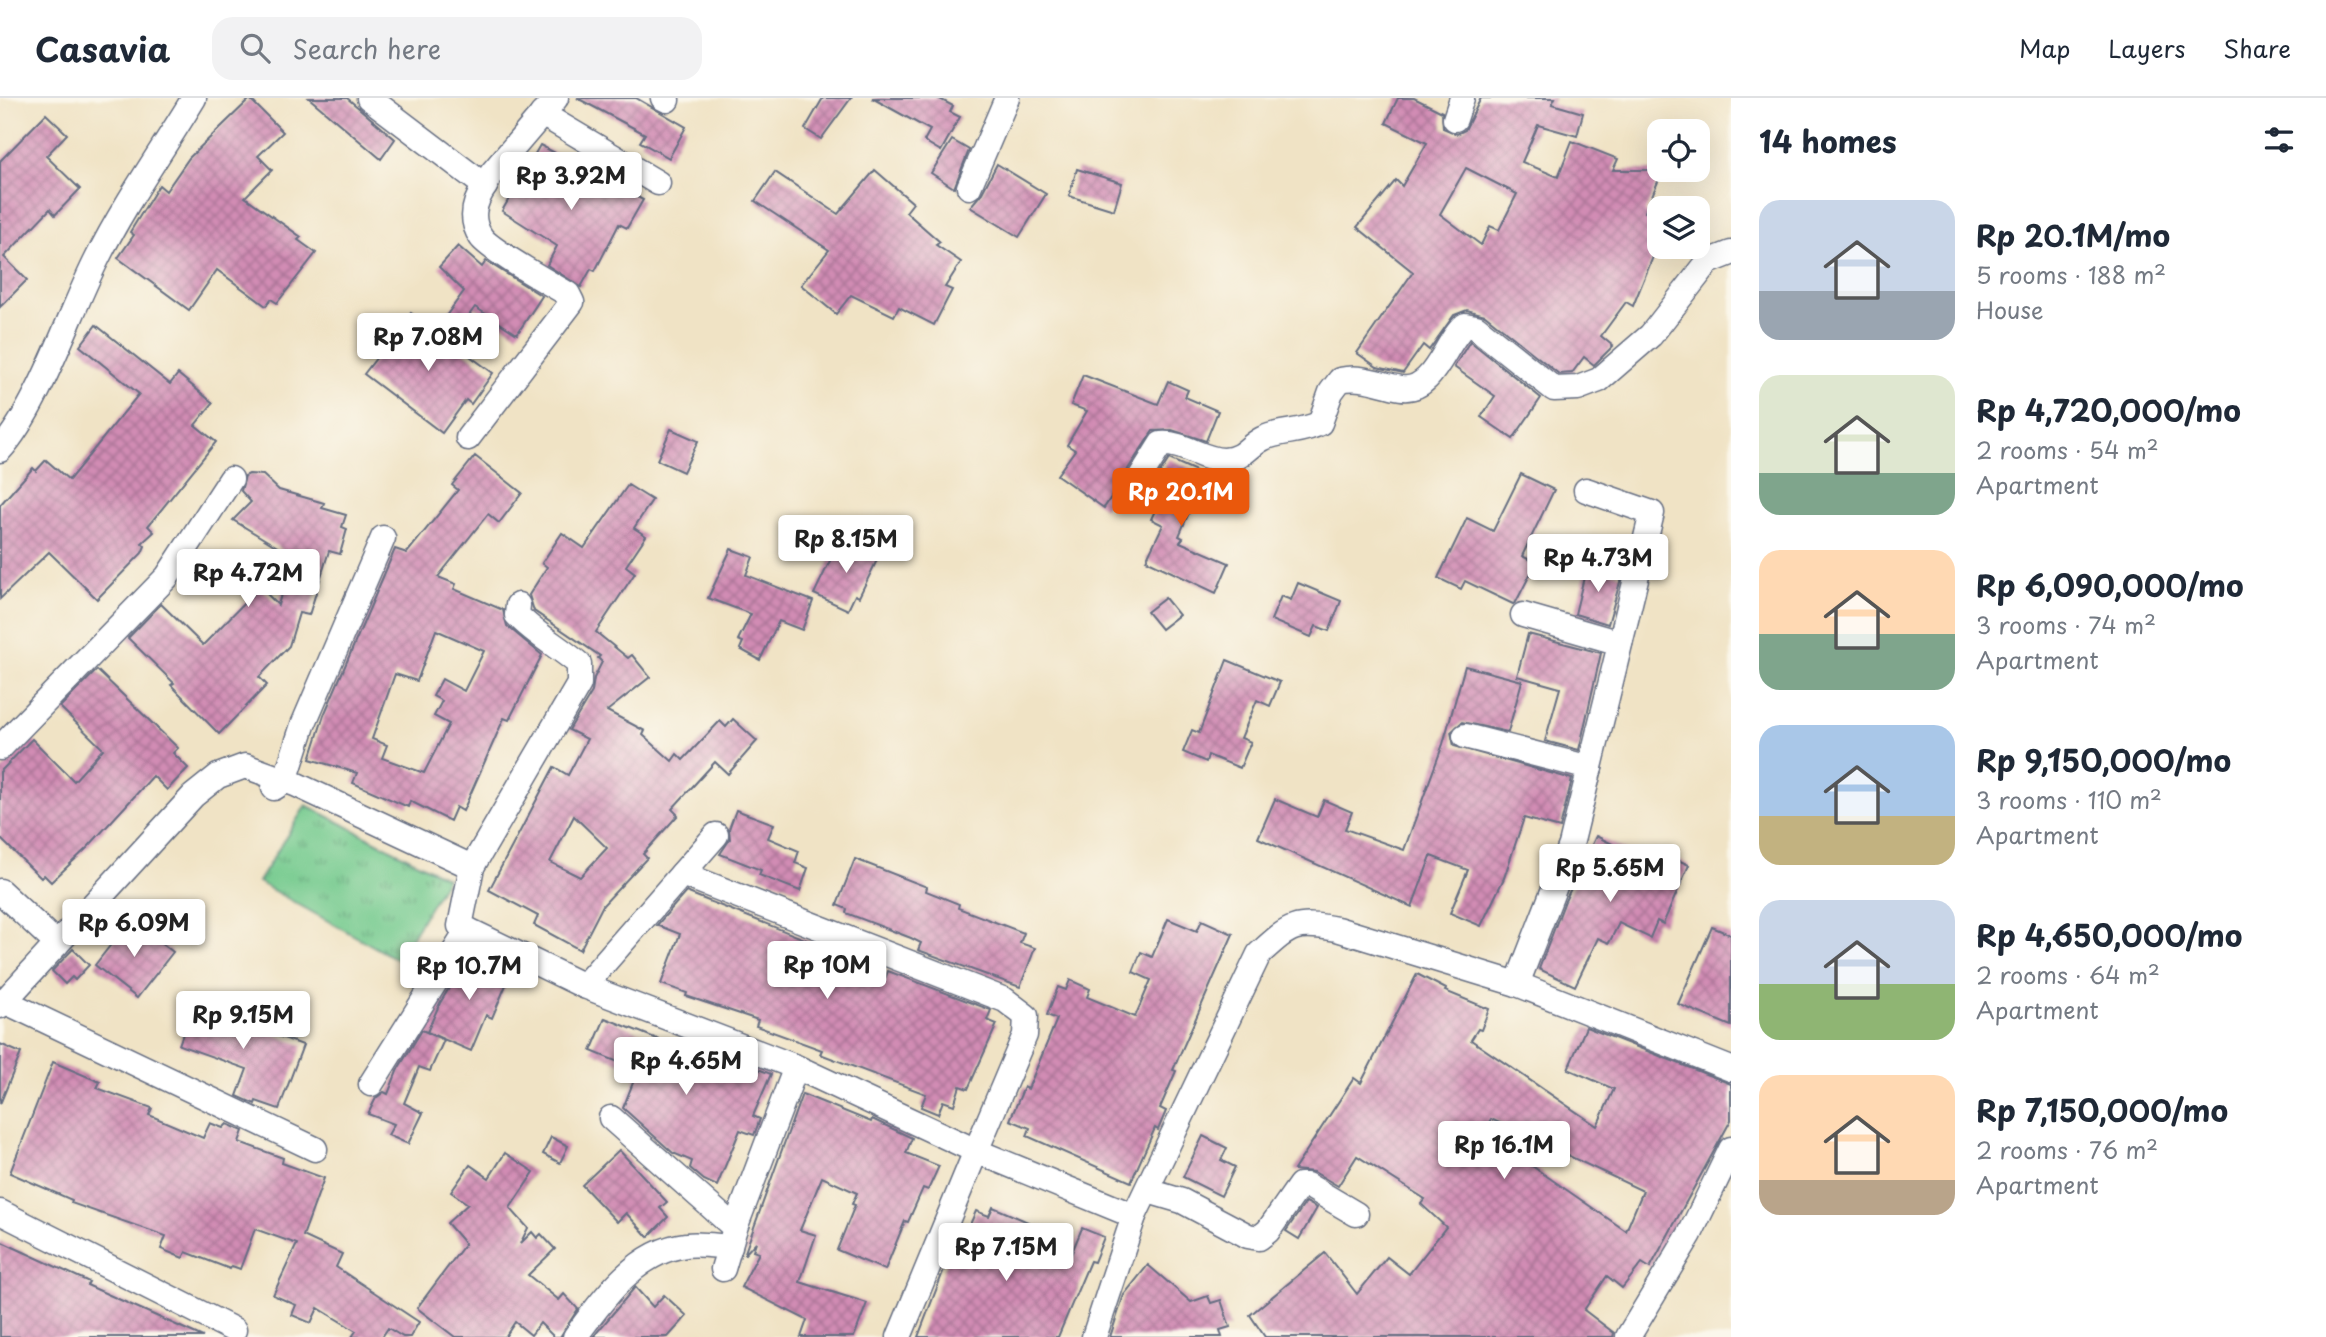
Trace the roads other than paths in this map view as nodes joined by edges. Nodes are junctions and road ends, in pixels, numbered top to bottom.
1 (194, 98) edge
2 (369, 98) edge
3 (1007, 98) edge
4 (549, 106) edge
5 (658, 183) dead end
6 (485, 186) junction
7 (969, 187) dead end
8 (1731, 253) edge
9 (468, 438) dead end
10 (0, 450) edge
11 (1141, 476) dead end
12 (231, 479) dead end
13 (1586, 490) dead end
14 (383, 538) dead end
15 (518, 605) dead end
16 (1523, 615) dead end
17 (1620, 643) junction
18 (1465, 736) dead end
19 (0, 747) edge
20 (1590, 768) junction
21 (280, 785) junction
22 (716, 835) dead end
23 (472, 867) junction
24 (682, 874) junction
25 (0, 891) edge
26 (468, 930) junction
27 (57, 944) junction
28 (1517, 984) junction
29 (584, 986) junction
30 (2, 1004) edge
31 (796, 1067) junction
32 (1731, 1069) edge
33 (372, 1084) dead end
34 (611, 1118) dead end
35 (315, 1149) dead end
36 (1731, 1149) edge
37 (976, 1151) junction
38 (1148, 1191) junction
39 (0, 1212) edge
40 (1356, 1214) dead end
41 (1134, 1216) junction
42 (729, 1248) junction
43 (238, 1335) edge
44 (575, 1337) edge
45 (899, 1337) edge
46 (1094, 1337) edge
47 (1628, 1337) edge

1 - 10 street
2 - 6 street
3 - 7 street
4 - 5 street
4 - 6 street
6 - 9 street
8 - 11 street
12 - 19 street
13 - 17 street
14 - 21 street
15 - 23 street
16 - 17 street
17 - 20 street
18 - 20 street
20 - 28 street
21 - 23 street
21 - 27 street
22 - 24 street
23 - 26 street
24 - 29 street
24 - 37 street
25 - 27 street
26 - 29 street
26 - 33 street
27 - 30 street
28 - 32 street
28 - 38 street
29 - 31 street
30 - 35 street
31 - 37 street
31 - 42 street
34 - 42 street
36 - 47 street
37 - 41 street
37 - 45 street
38 - 40 street
38 - 41 street
39 - 43 street
41 - 46 street
42 - 44 street

